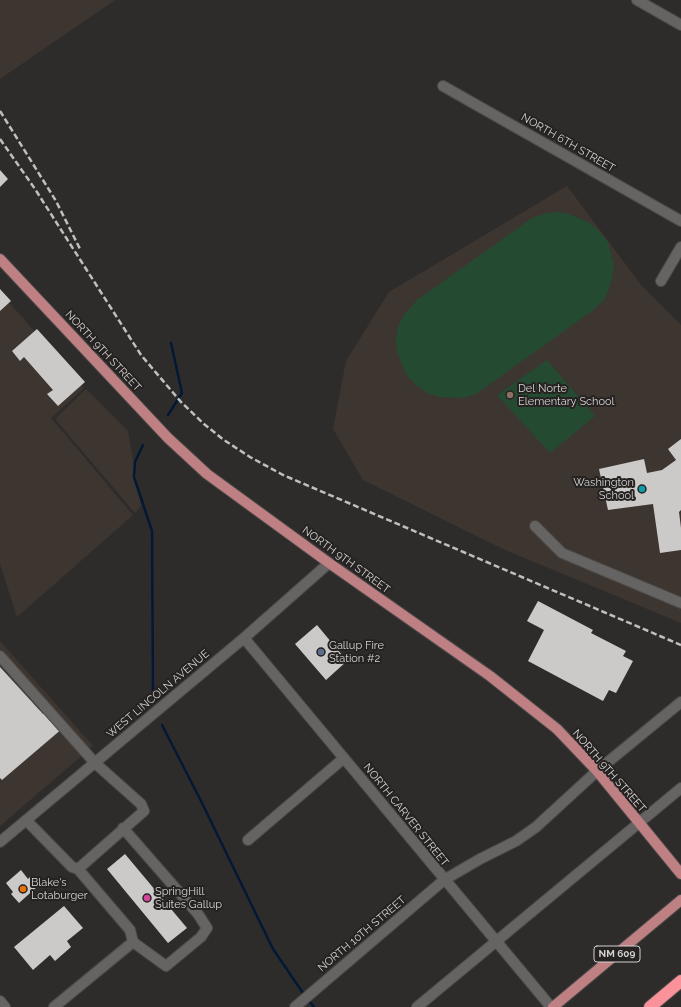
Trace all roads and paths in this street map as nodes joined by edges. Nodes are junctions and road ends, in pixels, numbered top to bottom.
1 (637, 0) edge
2 (681, 25) edge
3 (443, 86) dead end
4 (681, 221) edge
5 (681, 247) edge
6 (0, 259) edge
7 (661, 281) dead end
8 (535, 526) dead end
9 (329, 563) junction
10 (681, 603) edge
11 (244, 638) junction
12 (0, 656) edge
13 (681, 702) edge
14 (344, 758) junction
15 (95, 763) junction
16 (597, 771) junction
17 (681, 788) edge
18 (26, 820) junction
19 (639, 823) junction
20 (123, 828) junction
21 (248, 840) dead end
22 (0, 842) edge
23 (78, 869) junction
24 (681, 874) edge
25 (444, 880) junction
26 (681, 900) edge
27 (133, 942) junction
28 (496, 942) junction
29 (681, 980) edge
30 (665, 994) junction
31 (0, 1001) edge
32 (297, 1005) edge
33 (5, 1007) edge
34 (54, 1007) edge
35 (417, 1007) edge
36 (552, 1007) edge
37 (647, 1007) edge
38 (650, 1007) edge

1 - 2 street
3 - 4 street, NORTH 6TH STREET
5 - 7 street
6 - 9 main road, NORTH 9TH STREET
8 - 10 street
9 - 11 street, WEST LINCOLN AVENUE
9 - 16 main road, NORTH 9TH STREET
11 - 14 street, NORTH CARVER STREET
11 - 15 street, WEST LINCOLN AVENUE
12 - 15 street
13 - 16 street, NORTH 10TH STREET
14 - 21 street
14 - 25 street, NORTH CARVER STREET
15 - 18 street, WEST LINCOLN AVENUE
15 - 20 street
16 - 19 main road, NORTH 9TH STREET
16 - 25 street, NORTH 10TH STREET
17 - 19 street
18 - 22 street, WEST LINCOLN AVENUE
18 - 23 street
19 - 24 main road, NORTH 9TH STREET
19 - 28 street
20 - 23 street
20 - 27 street
23 - 27 street
25 - 28 street, NORTH CARVER STREET
25 - 32 street, NORTH 10TH STREET
26 - 36 main road, NM 609
27 - 34 street
28 - 35 street
28 - 36 street, NORTH CARVER STREET
29 - 30 highway
30 - 37 highway
30 - 38 highway
31 - 33 street

